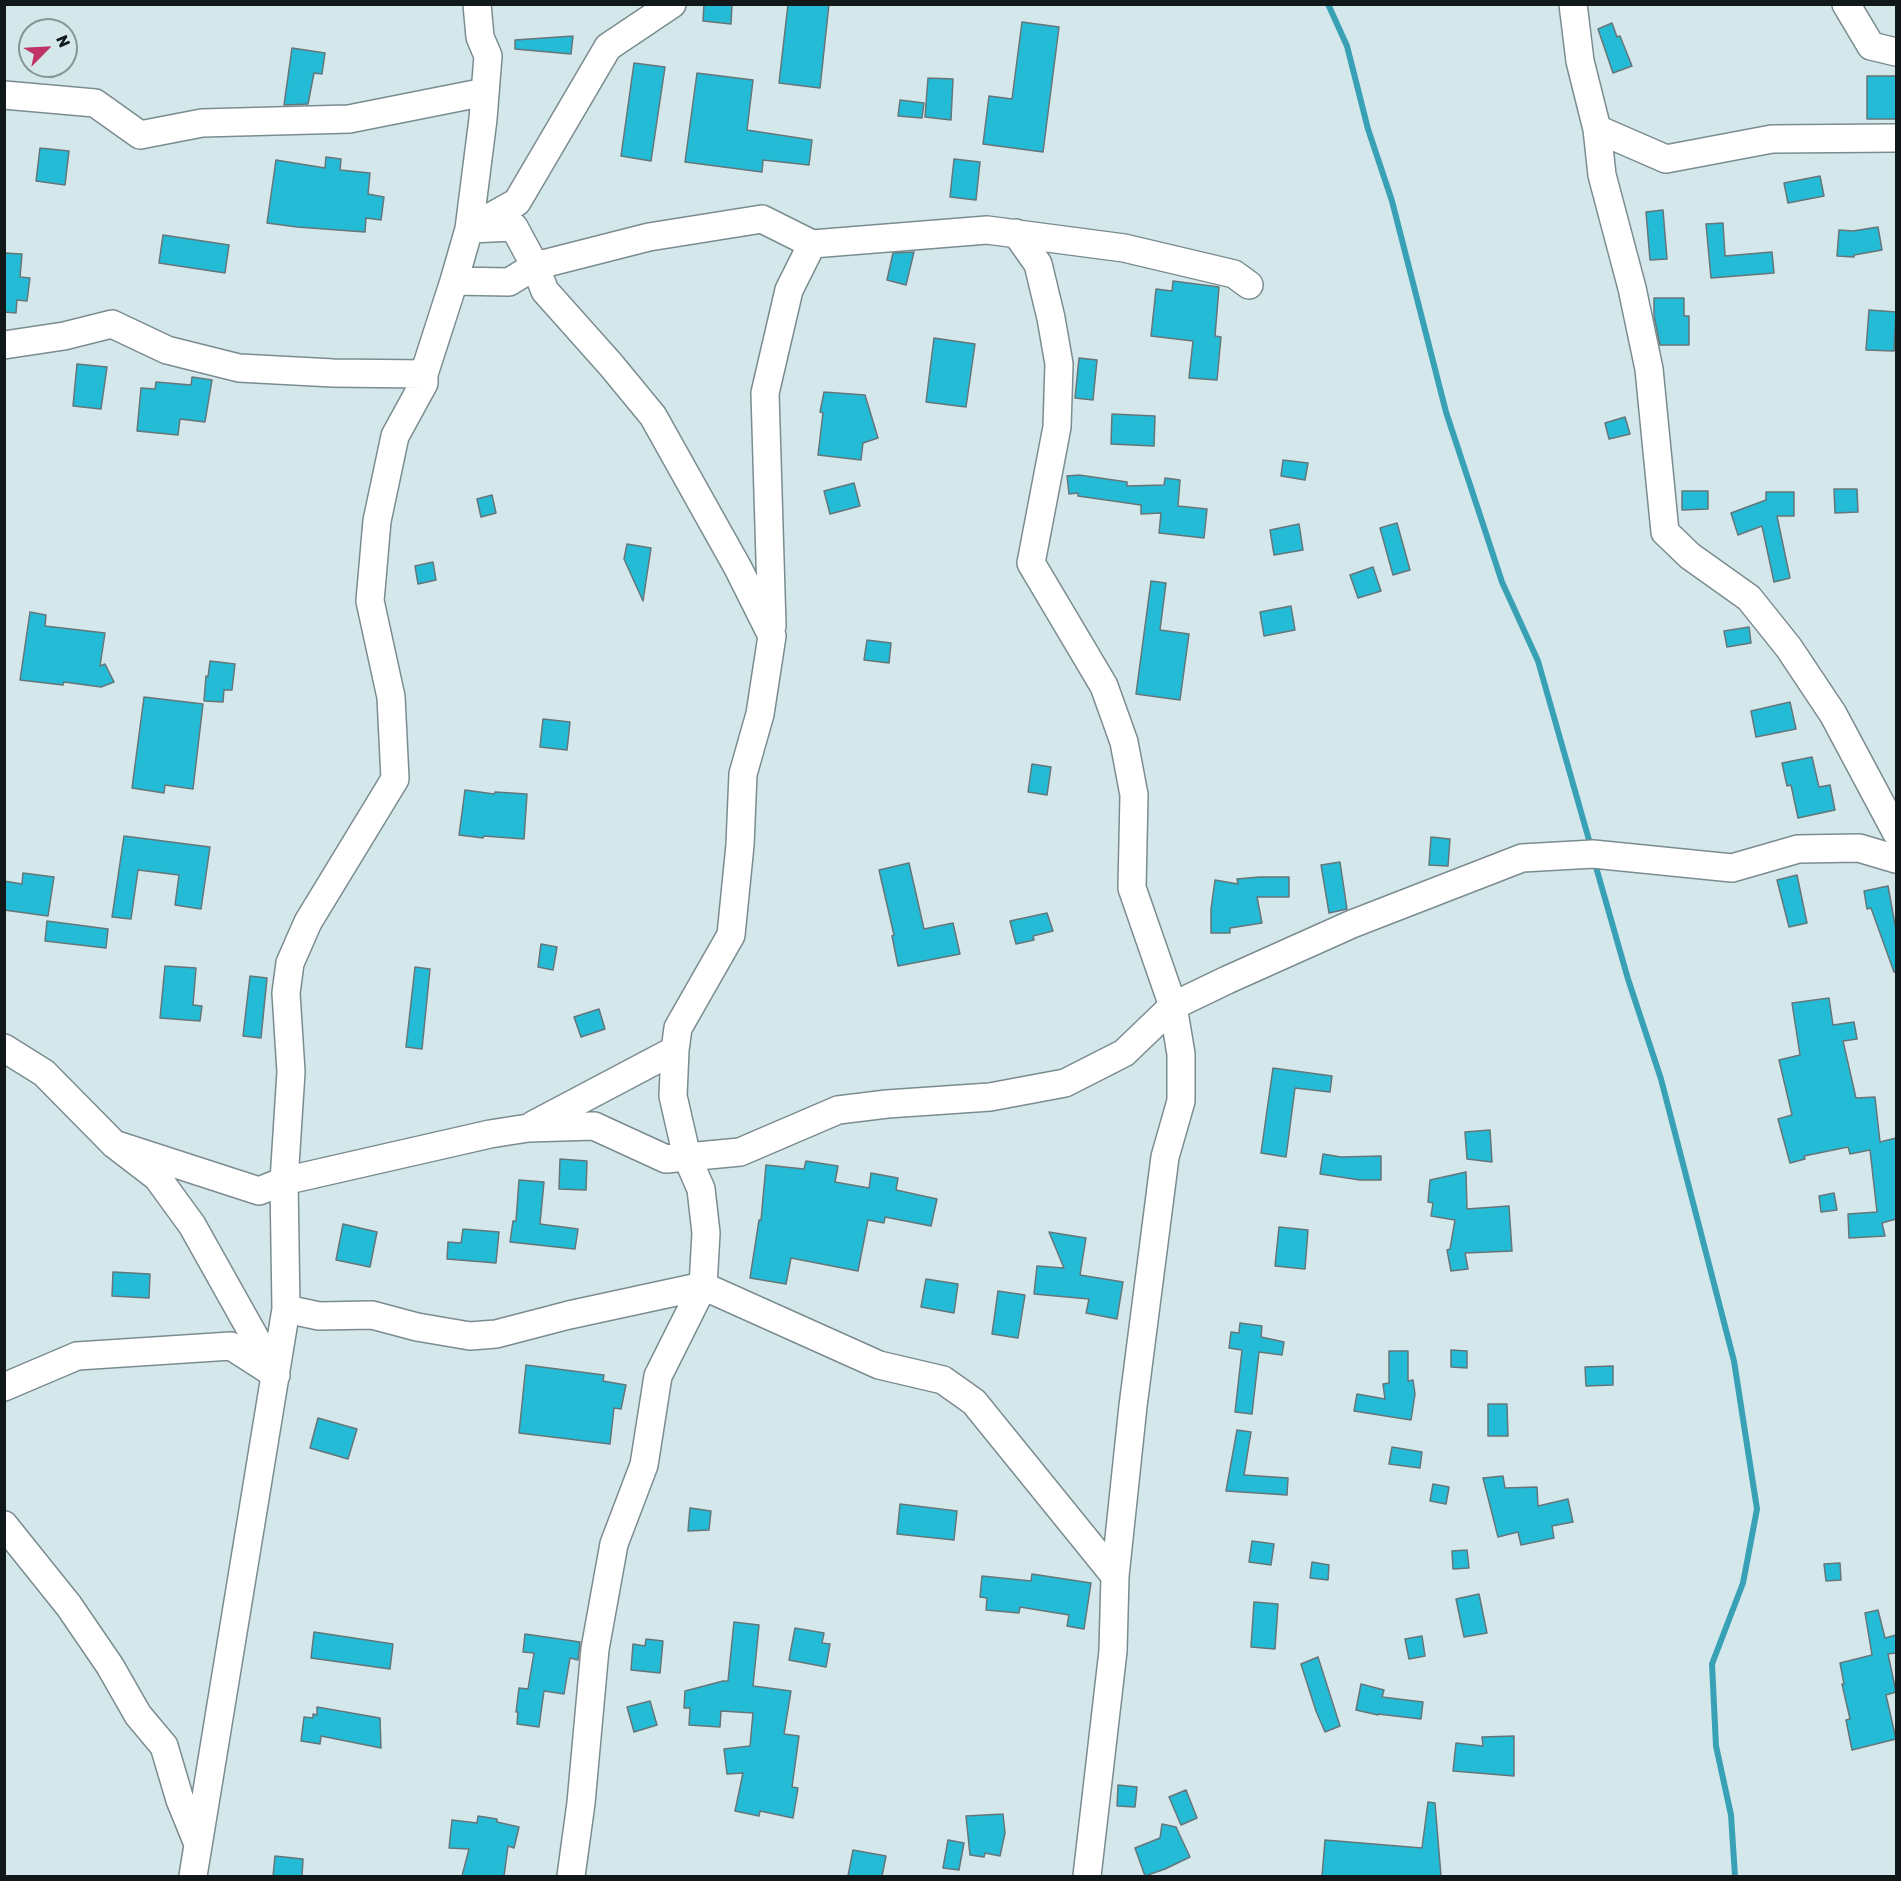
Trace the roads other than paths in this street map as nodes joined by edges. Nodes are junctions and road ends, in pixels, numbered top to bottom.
1 (477, 4) edge
2 (672, 4) edge
3 (1573, 4) edge
4 (1846, 4) edge
5 (1896, 52) edge
6 (485, 92) junction
7 (4, 95) edge
8 (1597, 129) junction
9 (1896, 138) edge
10 (469, 228) junction
11 (1016, 233) junction
12 (812, 244) junction
13 (535, 266) junction
14 (454, 281) junction
15 (1249, 285) dead end
16 (4, 345) edge
17 (424, 374) junction
18 (772, 636) junction
19 (1896, 832) edge
20 (1896, 859) edge
21 (1173, 1006) junction
22 (4, 1048) edge
23 (675, 1050) junction
24 (528, 1128) junction
25 (114, 1144) junction
26 (687, 1157) junction
27 (284, 1181) junction
28 (703, 1286) junction
29 (286, 1309) junction
30 (276, 1375) junction
31 (4, 1387) edge
32 (4, 1525) edge
33 (1115, 1576) junction
34 (198, 1845) junction
35 (194, 1876) edge
36 (571, 1876) edge
37 (1087, 1876) edge

1 - 6 street
2 - 10 street
3 - 8 street
4 - 5 street
6 - 7 street
6 - 10 street
8 - 9 street
8 - 19 street
10 - 13 street
10 - 14 street
11 - 12 street
11 - 15 street
11 - 21 street
12 - 13 street
12 - 18 street
13 - 14 street
13 - 18 street
14 - 17 street
16 - 17 street
17 - 27 street
18 - 23 street
20 - 21 street
21 - 26 street
21 - 33 street
22 - 25 street
23 - 24 street
23 - 26 street
24 - 26 street
24 - 27 street
25 - 27 street
25 - 30 street
26 - 28 street
27 - 29 street
28 - 29 street
28 - 33 street
28 - 36 street
29 - 30 street
30 - 31 street
30 - 34 street
32 - 34 street
33 - 37 street
34 - 35 street

